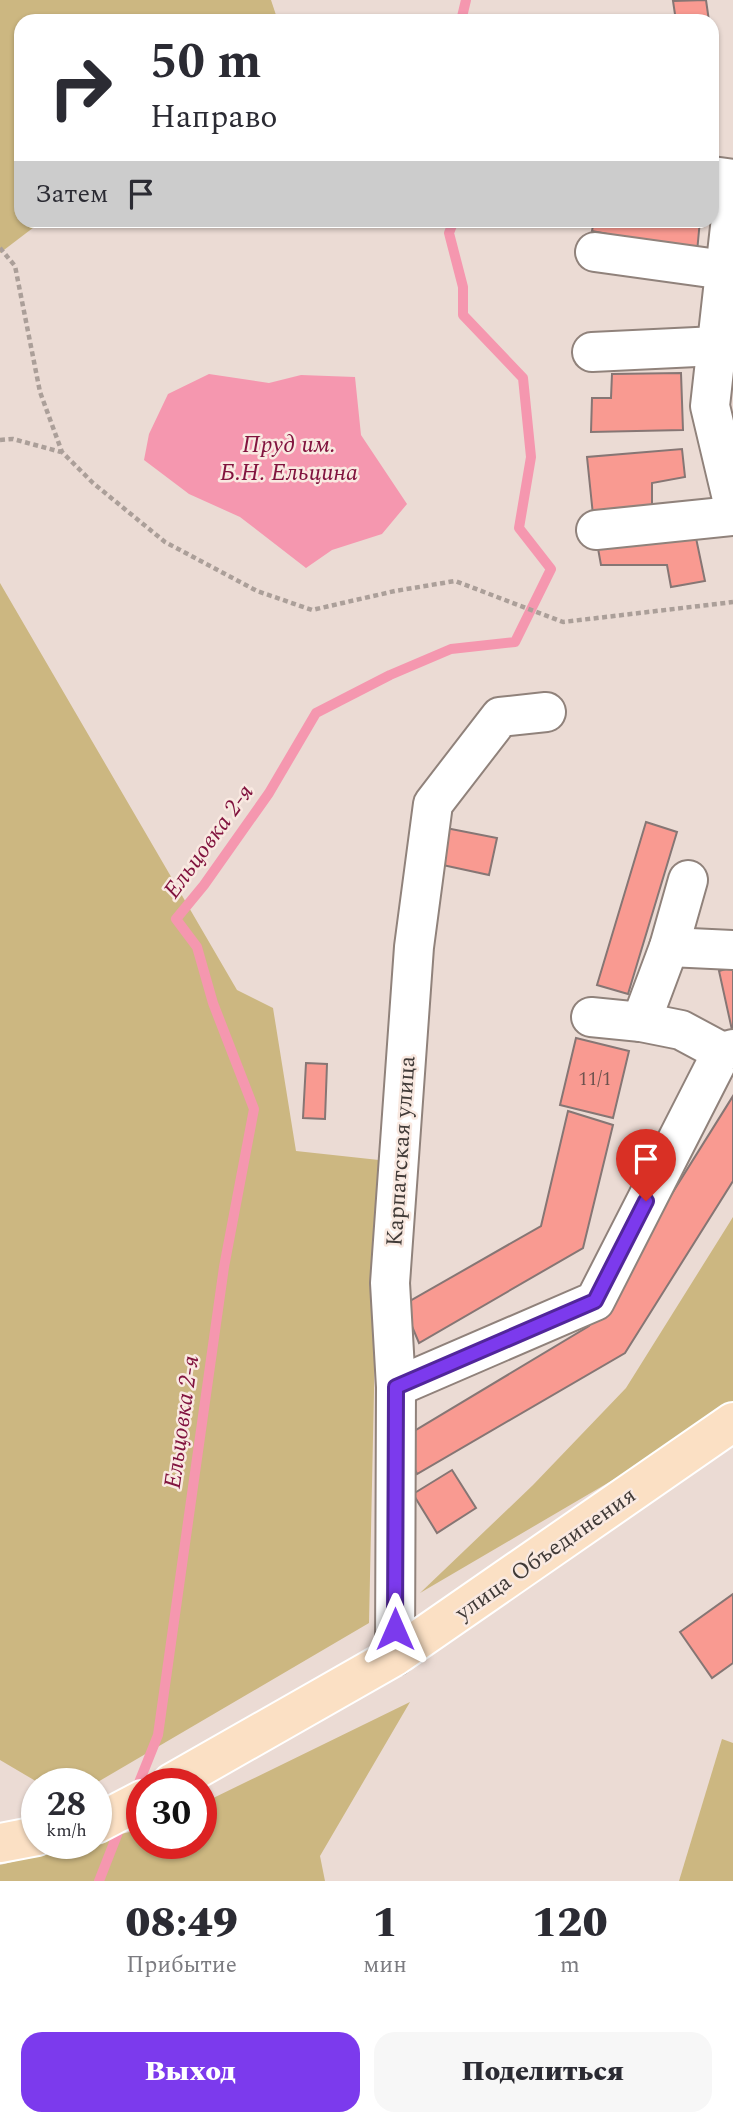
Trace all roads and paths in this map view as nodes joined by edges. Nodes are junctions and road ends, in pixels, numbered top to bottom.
1 (733, 200) edge
2 (0, 248) edge
3 (595, 252) dead end
4 (725, 270) junction
5 (717, 345) junction
6 (592, 352) dead end
7 (0, 440) edge
8 (62, 452) junction
9 (733, 503) edge
10 (733, 516) edge
11 (596, 530) dead end
12 (733, 602) edge
13 (546, 712) dead end
14 (688, 880) dead end
15 (669, 947) junction
16 (733, 950) edge
17 (590, 1017) dead end
18 (640, 1022) junction
19 (728, 1051) edge
20 (396, 1387) junction
21 (733, 1422) edge
22 (395, 1656) junction
23 (198, 1768) edge
24 (21, 1839) edge
25 (0, 1843) edge

1 - 4 street
2 - 8 path
3 - 4 street
4 - 5 street
5 - 6 street
5 - 9 street
7 - 8 path
8 - 12 path
10 - 11 street
13 - 20 street, Карпатская улица
14 - 15 street
15 - 16 street
15 - 18 street
17 - 18 street
18 - 19 street
19 - 20 street
20 - 22 street, Карпатская улица
21 - 22 main road, улица Объединения
22 - 23 main road, улица Объединения
24 - 25 main road

